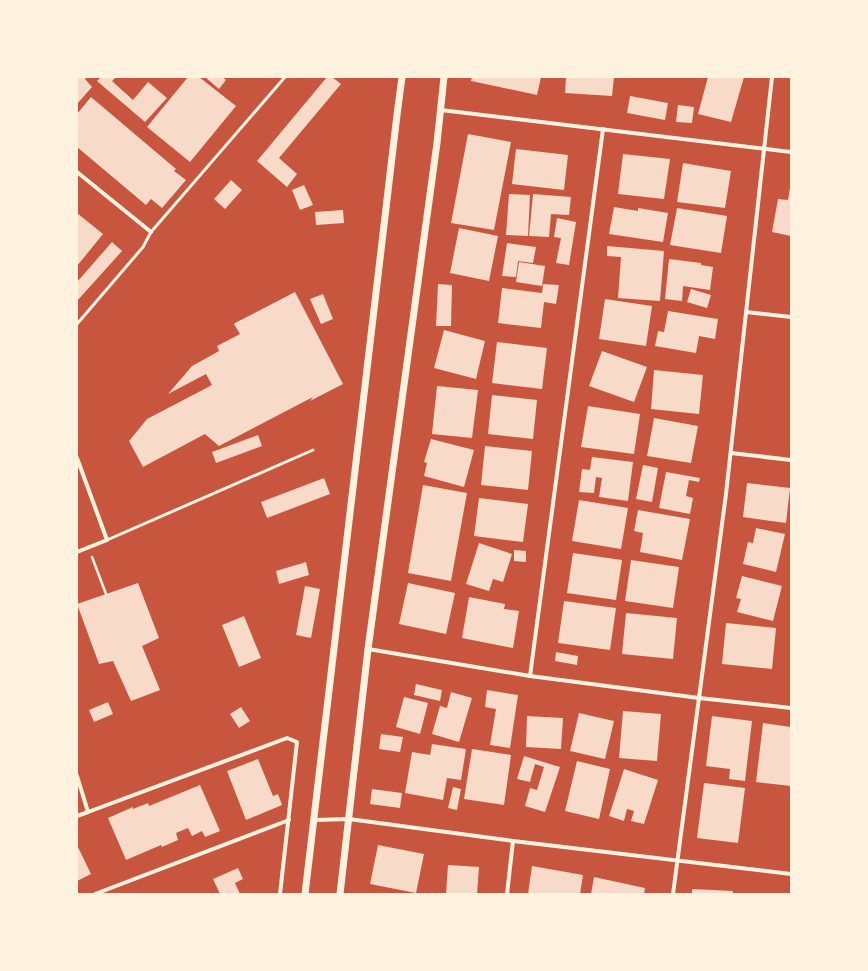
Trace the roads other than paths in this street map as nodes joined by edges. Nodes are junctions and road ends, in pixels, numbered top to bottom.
1 (285, 77) edge
2 (402, 77) edge
3 (444, 77) edge
4 (772, 77) edge
5 (441, 110) junction
6 (603, 129) junction
7 (764, 149) junction
8 (791, 152) edge
9 (77, 172) edge
10 (151, 232) junction
11 (746, 312) junction
12 (791, 317) edge
13 (77, 324) edge
14 (314, 450) dead end
15 (730, 452) junction
16 (77, 458) edge
17 (791, 460) edge
18 (106, 540) junction
19 (77, 552) edge
20 (368, 649) junction
21 (530, 676) junction
22 (699, 698) junction
23 (791, 708) edge
24 (77, 776) edge
25 (88, 812) junction
26 (77, 816) edge
27 (349, 819) junction
28 (289, 820) junction
29 (314, 820) junction
30 (513, 841) junction
31 (678, 859) junction
32 (791, 874) edge
33 (95, 894) edge
34 (280, 894) edge
35 (305, 894) edge
36 (340, 894) edge
37 (507, 894) edge
38 (673, 894) edge

1 - 10 lane
2 - 29 street
3 - 5 street
4 - 7 street
5 - 6 street
5 - 20 street
6 - 7 street
6 - 21 street
7 - 8 street
7 - 11 street
9 - 10 street
10 - 13 lane
11 - 12 street
11 - 15 street
14 - 18 lane
15 - 17 street
15 - 22 street
16 - 18 street
18 - 19 street
20 - 21 street
20 - 27 street
21 - 22 street
22 - 23 street
22 - 31 street
24 - 25 street
25 - 26 street
25 - 28 street
27 - 29 street
27 - 30 street
27 - 36 street
28 - 33 street
28 - 34 street
29 - 35 street
30 - 31 street
30 - 37 street
31 - 32 street
31 - 38 street

